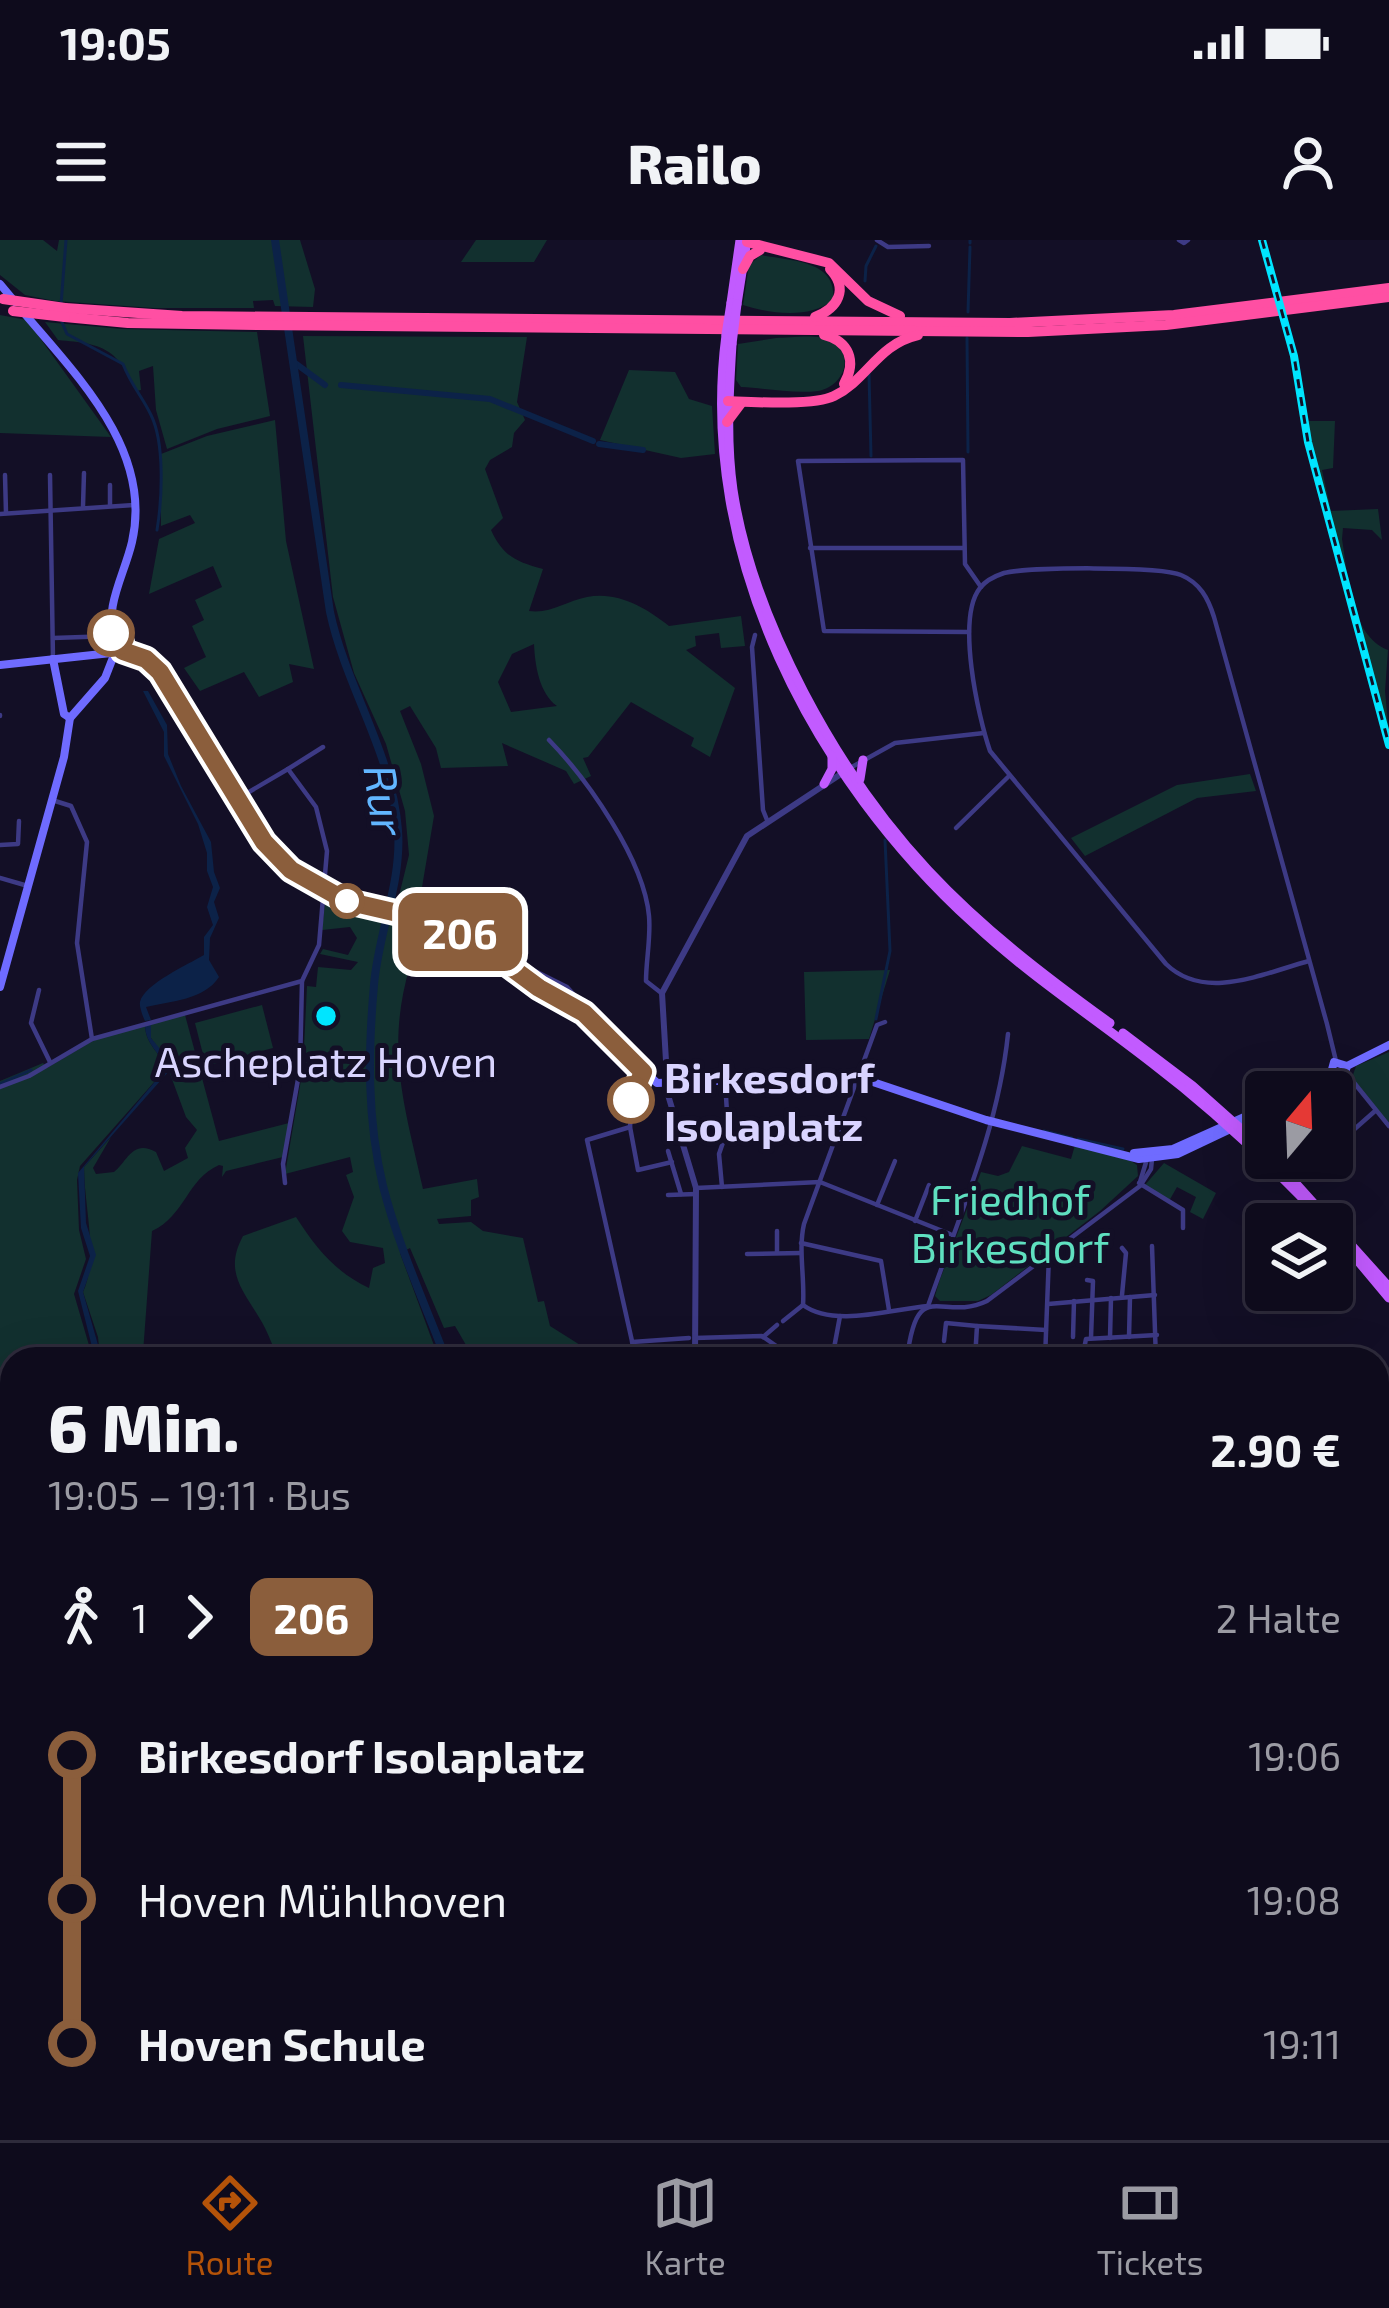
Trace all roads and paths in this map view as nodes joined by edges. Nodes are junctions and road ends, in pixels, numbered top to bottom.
1 (877, 240) edge
2 (1179, 240) edge
3 (1188, 240) edge
4 (744, 243) edge
5 (928, 246) dead end
6 (760, 250) junction
7 (743, 269) junction
8 (0, 284) edge
9 (1389, 288) edge
10 (1389, 297) edge
11 (734, 304) junction
12 (4, 305) edge
13 (807, 320) junction
14 (320, 321) junction
15 (933, 322) junction
16 (797, 330) junction
17 (947, 331) junction
18 (728, 399) junction
19 (728, 422) joint
20 (84, 473) dead end
21 (5, 475) dead end
22 (50, 475) dead end
23 (110, 485) dead end
24 (110, 505) junction
25 (134, 505) junction
26 (83, 506) junction
27 (50, 508) junction
28 (3, 513) edge
29 (809, 548) junction
30 (964, 548) junction
31 (981, 587) junction
32 (969, 632) junction
33 (754, 635) dead end
34 (52, 638) junction
35 (115, 647) junction
36 (53, 659) junction
37 (0, 665) edge
38 (70, 718) junction
39 (984, 733) junction
40 (549, 740) dead end
41 (323, 747) dead end
42 (834, 752) junction
43 (864, 759) junction
44 (287, 769) junction
45 (846, 770) junction
46 (1008, 777) junction
47 (824, 784) junction
48 (861, 784) junction
49 (237, 799) junction
50 (52, 800) junction
51 (767, 820) junction
52 (19, 821) dead end
53 (956, 828) dead end
54 (0, 845) edge
55 (0, 878) edge
56 (28, 886) junction
57 (323, 890) junction
58 (1309, 961) junction
59 (527, 967) dead end
60 (302, 981) junction
61 (0, 987) edge
62 (39, 990) dead end
63 (662, 993) junction
64 (575, 1006) junction
65 (885, 1022) dead end
66 (1008, 1034) dead end
67 (92, 1039) junction
68 (1389, 1045) edge
69 (1336, 1061) junction
70 (50, 1062) junction
71 (1332, 1071) edge
72 (1344, 1071) edge
73 (1348, 1071) edge
74 (643, 1072) junction
75 (858, 1076) junction
76 (652, 1081) junction
77 (725, 1081) junction
78 (1353, 1083) edge
79 (667, 1084) junction
80 (0, 1088) edge
81 (668, 1095) junction
82 (1208, 1109) junction
83 (1375, 1111) junction
84 (1245, 1118) edge
85 (1245, 1120) edge
86 (991, 1121) junction
87 (1232, 1124) junction
88 (1389, 1126) edge
89 (630, 1127) junction
90 (1353, 1130) edge
91 (1211, 1131) junction
92 (1245, 1133) edge
93 (668, 1151) dead end
94 (1149, 1158) junction
95 (896, 1161) dead end
96 (672, 1162) junction
97 (1292, 1179) edge
98 (820, 1182) junction
99 (286, 1183) dead end
100 (929, 1185) dead end
101 (1139, 1185) junction
102 (722, 1187) junction
103 (696, 1191) junction
104 (681, 1194) junction
105 (668, 1195) dead end
106 (1306, 1203) edge
107 (877, 1205) junction
108 (916, 1220) junction
109 (1184, 1228) dead end
110 (777, 1231) dead end
111 (952, 1235) junction
112 (801, 1243) junction
113 (1152, 1246) dead end
114 (1122, 1248) dead end
115 (777, 1252) junction
116 (802, 1253) junction
117 (747, 1254) dead end
118 (1049, 1255) junction
119 (1353, 1255) edge
120 (1103, 1282) dead end
121 (1389, 1287) edge
122 (1156, 1294) junction
123 (1126, 1297) junction
124 (1111, 1298) junction
125 (1389, 1298) edge
126 (1092, 1300) junction
127 (1074, 1301) junction
128 (1048, 1304) junction
129 (803, 1305) junction
130 (928, 1306) junction
131 (889, 1310) junction
132 (840, 1316) junction
133 (977, 1326) junction
134 (1046, 1330) junction
135 (764, 1336) junction
136 (1157, 1336) junction
137 (1073, 1337) dead end
138 (1129, 1337) junction
139 (692, 1338) junction
140 (1091, 1338) junction
141 (1110, 1338) junction
142 (944, 1341) dead end
143 (632, 1342) junction
144 (633, 1347) edge
145 (693, 1347) edge
146 (775, 1347) edge
147 (834, 1347) edge
148 (909, 1347) edge
149 (976, 1347) edge
150 (1045, 1347) edge
151 (1083, 1347) edge
152 (1157, 1347) edge

1 - 5 street
2 - 3 street
4 - 6 highway
4 - 7 main road
4 - 11 main road
4 - 15 highway
6 - 7 highway
6 - 13 highway
7 - 11 main road
8 - 25 main road
9 - 15 highway
10 - 17 highway
11 - 18 main road, bridge
12 - 14 highway, bridge
13 - 14 highway
13 - 15 highway
14 - 16 highway
16 - 17 highway
16 - 18 highway
17 - 18 highway
18 - 19 highway
18 - 42 main road
19 - 42 main road
20 - 26 street
21 - 28 street
22 - 27 street
23 - 24 street
24 - 25 street
24 - 26 street
25 - 35 main road
26 - 27 street
27 - 28 street
27 - 34 street
29 - 30 street
29 - 30 street
29 - 32 street
30 - 31 street
31 - 32 street
31 - 58 street
32 - 39 street
33 - 51 street
34 - 35 street
34 - 36 street
35 - 36 main road
35 - 38 main road
35 - 49 main road
36 - 37 main road
36 - 38 main road
38 - 50 main road
39 - 43 street
39 - 46 street
40 - 63 street
41 - 44 street
42 - 43 street
42 - 45 main road
42 - 47 main road
43 - 45 street
43 - 48 main road
44 - 49 street
44 - 57 street
45 - 47 street
45 - 48 main road
45 - 82 main road
46 - 53 street
46 - 58 street
47 - 51 street
48 - 87 main road
49 - 57 main road
50 - 56 main road
50 - 67 street
51 - 63 street
52 - 54 street
55 - 56 street
56 - 61 main road
57 - 60 street
57 - 64 main road
58 - 69 street
59 - 64 street
60 - 67 street
60 - 99 street
62 - 70 street
63 - 79 street
64 - 74 main road
65 - 75 street
66 - 86 street
67 - 70 street
68 - 73 main road
69 - 71 main road
69 - 72 main road
70 - 80 street
74 - 76 main road
74 - 89 street
75 - 77 main road
75 - 86 main road
75 - 98 street
76 - 79 main road
76 - 81 street
77 - 79 main road
77 - 102 street
78 - 83 street
79 - 81 street
81 - 103 street
82 - 87 main road
82 - 91 main road
83 - 88 street
83 - 90 street
84 - 87 main road
85 - 87 main road
86 - 94 main road
86 - 111 street
87 - 91 main road
87 - 92 main road
87 - 94 main road
87 - 106 main road
89 - 96 street
89 - 143 street
91 - 94 main road
93 - 96 street
94 - 101 street
95 - 107 street
96 - 104 street
97 - 121 main road
98 - 102 street
98 - 107 street
98 - 112 street
100 - 108 street
101 - 109 street
101 - 118 street
102 - 103 street
103 - 104 street
103 - 139 street
104 - 105 street
107 - 108 street
108 - 111 street
110 - 115 street
111 - 130 street
112 - 116 street
112 - 131 street
113 - 122 street
114 - 123 street
115 - 116 street
115 - 117 street
116 - 129 street
118 - 128 street
118 - 130 street
119 - 125 main road
120 - 126 street
122 - 123 street
122 - 136 street
123 - 124 street
123 - 138 street
124 - 126 street
124 - 141 street
126 - 127 street
126 - 140 street
127 - 128 street
127 - 137 street
128 - 134 street
129 - 132 street
129 - 135 street
130 - 131 street
130 - 148 street
131 - 132 street
132 - 147 street
133 - 134 street
133 - 142 street
133 - 149 street
134 - 150 street
135 - 139 street
135 - 146 street
136 - 138 street
136 - 152 street
138 - 141 street
139 - 143 street
139 - 145 street
140 - 141 street
140 - 151 street
143 - 144 street

